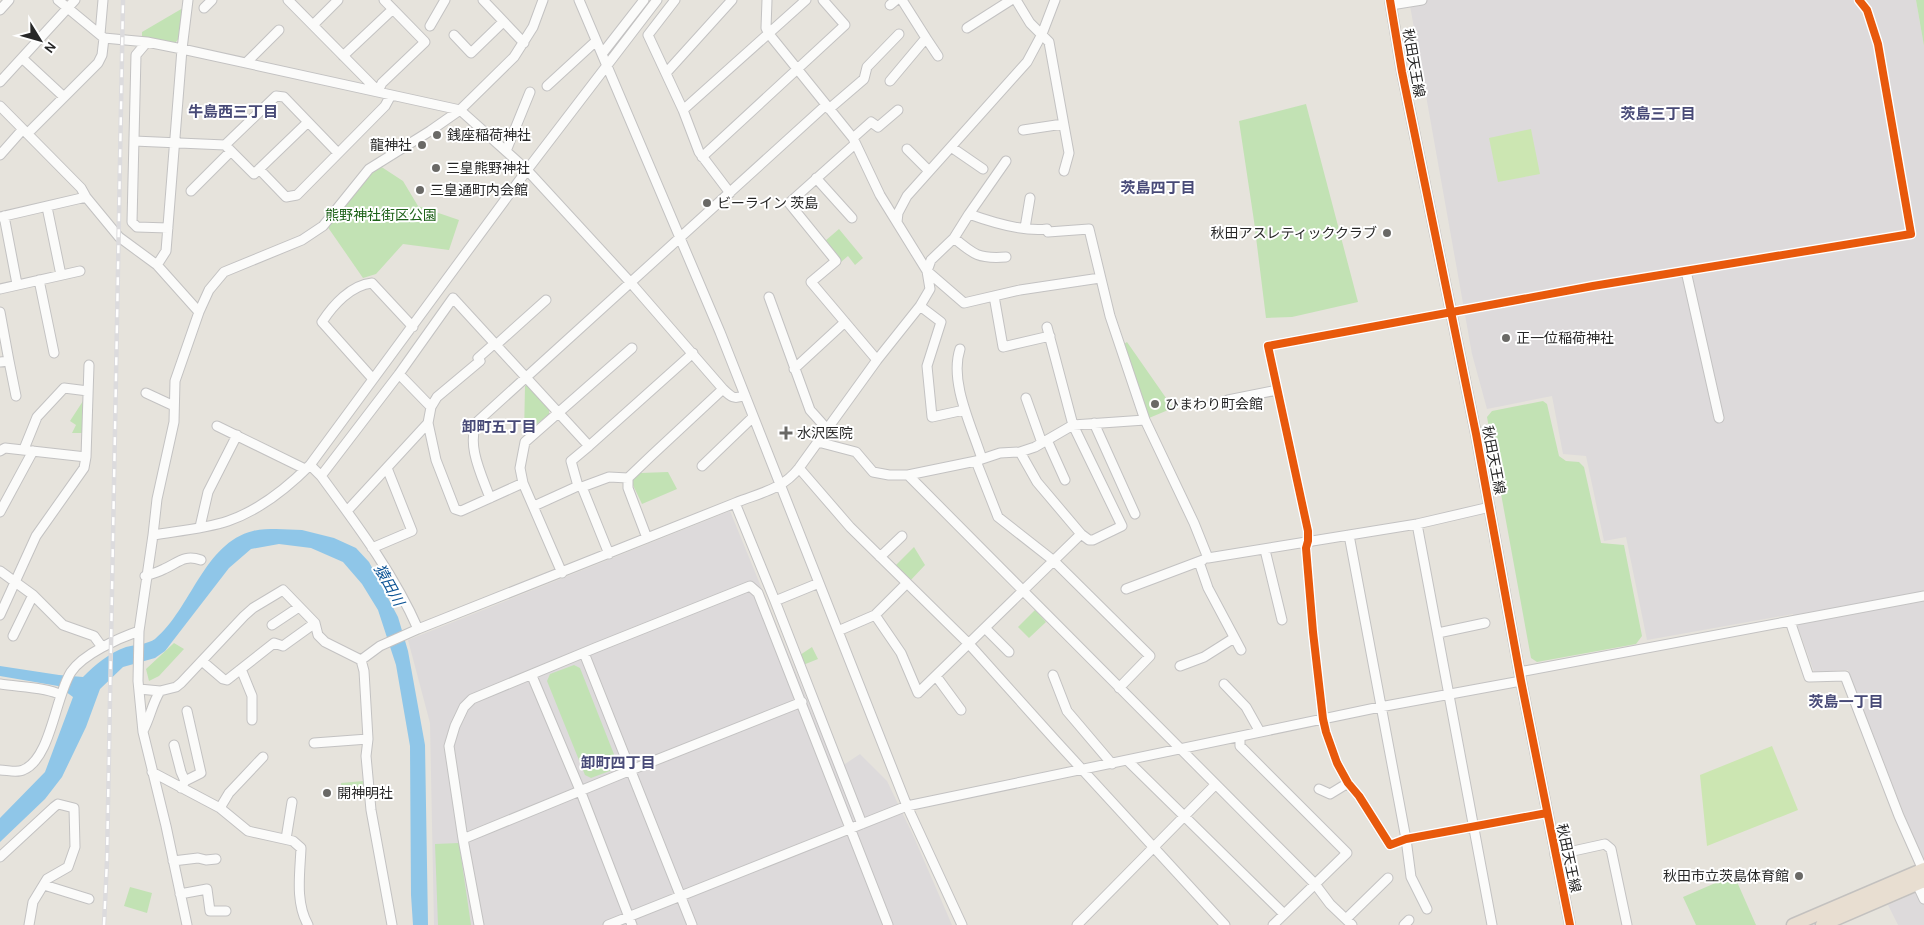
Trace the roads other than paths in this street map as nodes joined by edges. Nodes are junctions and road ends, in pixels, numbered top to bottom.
1 (9, 0) edge
2 (58, 0) edge
3 (75, 0) edge
4 (103, 0) edge
5 (188, 0) edge
6 (212, 0) edge
7 (288, 0) edge
8 (338, 0) edge
9 (384, 0) edge
10 (445, 0) edge
11 (483, 0) edge
12 (543, 0) edge
13 (579, 0) edge
14 (644, 0) edge
15 (656, 0) edge
16 (675, 0) edge
17 (732, 0) edge
18 (767, 0) edge
19 (806, 0) edge
20 (823, 0) edge
21 (902, 0) edge
22 (1011, 0) edge
23 (1016, 0) edge
24 (1055, 0) edge
25 (1422, 0) edge
26 (1859, 0) edge
27 (1390, 2) edge
28 (67, 8) junction
29 (204, 8) dead end
30 (393, 9) junction
31 (0, 10) edge
32 (503, 22) junction
33 (313, 25) junction
34 (430, 26) dead end
35 (967, 28) dead end
36 (278, 30) dead end
37 (769, 34) junction
38 (900, 34) dead end
39 (1042, 34) junction
40 (454, 35) dead end
41 (102, 36) junction
42 (926, 38) junction
43 (596, 41) junction
44 (146, 42) junction
45 (524, 43) junction
46 (182, 49) junction
47 (602, 54) junction
48 (343, 56) junction
49 (938, 56) dead end
50 (22, 58) junction
51 (246, 63) junction
52 (607, 66) junction
53 (797, 71) junction
54 (666, 73) junction
55 (890, 81) dead end
56 (0, 82) edge
57 (547, 86) dead end
58 (378, 91) junction
59 (530, 92) dead end
60 (391, 95) junction
61 (64, 97) junction
62 (828, 107) junction
63 (460, 110) junction
64 (683, 110) junction
65 (898, 110) dead end
66 (2, 112) edge
67 (308, 122) junction
68 (1063, 124) junction
69 (1023, 130) dead end
70 (26, 131) junction
71 (134, 141) junction
72 (854, 141) junction
73 (176, 142) junction
74 (951, 147) junction
75 (228, 148) junction
76 (907, 149) dead end
77 (506, 151) junction
78 (338, 153) junction
79 (0, 155) edge
80 (702, 157) junction
81 (1006, 161) dead end
82 (259, 169) junction
83 (982, 169) dead end
84 (527, 170) junction
85 (1064, 170) dead end
86 (929, 171) junction
87 (816, 178) junction
88 (191, 191) dead end
89 (730, 193) junction
90 (86, 197) junction
91 (1030, 198) dead end
92 (47, 207) junction
93 (969, 214) junction
94 (2, 216) edge
95 (852, 218) dead end
96 (897, 222) junction
97 (168, 228) junction
98 (1025, 228) junction
99 (681, 238) junction
100 (954, 238) junction
101 (1006, 257) dead end
102 (157, 265) junction
103 (80, 271) dead end
104 (927, 271) junction
105 (1686, 271) junction
106 (61, 275) junction
107 (1100, 278) junction
108 (39, 280) junction
109 (631, 283) junction
110 (17, 284) junction
111 (0, 289) edge
112 (994, 296) junction
113 (768, 297) dead end
114 (546, 300) dead end
115 (920, 306) junction
116 (0, 312) edge
117 (199, 312) junction
118 (1451, 312) junction
119 (845, 322) junction
120 (413, 326) junction
121 (496, 343) junction
122 (632, 348) dead end
123 (960, 350) dead end
124 (54, 353) dead end
125 (693, 354) junction
126 (877, 360) junction
127 (5, 362) edge
128 (89, 365) dead end
129 (794, 369) junction
130 (399, 374) junction
131 (526, 377) junction
132 (373, 380) junction
133 (723, 389) junction
134 (1277, 390) junction
135 (88, 391) junction
136 (146, 393) dead end
137 (745, 395) junction
138 (16, 396) dead end
139 (1026, 398) dead end
140 (1228, 400) dead end
141 (174, 406) junction
142 (431, 407) junction
143 (964, 410) junction
144 (558, 412) junction
145 (753, 417) junction
146 (1719, 418) dead end
147 (1145, 420) junction
148 (428, 423) junction
149 (1094, 423) junction
150 (1073, 425) junction
151 (217, 426) dead end
152 (827, 428) junction
153 (237, 435) junction
154 (1044, 441) junction
155 (818, 442) junction
156 (589, 446) junction
157 (29, 450) junction
158 (0, 451) edge
159 (1020, 452) junction
160 (86, 457) junction
161 (979, 460) junction
162 (702, 466) dead end
163 (307, 467) junction
164 (387, 468) junction
165 (799, 468) junction
166 (908, 475) junction
167 (322, 476) junction
168 (628, 478) junction
169 (1065, 480) dead end
170 (523, 483) junction
171 (781, 486) junction
172 (580, 487) junction
173 (490, 498) junction
174 (735, 503) junction
175 (534, 506) junction
176 (1490, 507) junction
177 (347, 511) junction
178 (0, 512) edge
179 (1135, 514) dead end
180 (1418, 524) junction
181 (200, 527) junction
182 (1081, 534) junction
183 (153, 535) junction
184 (1349, 535) junction
185 (902, 536) dead end
186 (648, 538) junction
187 (1308, 541) junction
188 (372, 548) junction
189 (1265, 550) junction
190 (609, 554) junction
191 (880, 557) junction
192 (1208, 558) junction
193 (201, 560) dead end
194 (1054, 560) junction
195 (1199, 562) junction
196 (0, 572) edge
197 (562, 572) junction
198 (145, 576) junction
199 (16, 582) junction
200 (819, 583) junction
201 (907, 583) junction
202 (1126, 590) dead end
203 (1022, 591) junction
204 (33, 595) junction
205 (1924, 596) edge
206 (775, 601) junction
207 (299, 607) junction
208 (0, 615) edge
209 (875, 616) junction
210 (1282, 620) dead end
211 (1790, 621) junction
212 (315, 623) junction
213 (1485, 623) dead end
214 (272, 625) dead end
215 (985, 628) junction
216 (418, 629) junction
217 (838, 631) junction
218 (1438, 633) junction
219 (138, 635) junction
220 (13, 636) dead end
221 (1234, 638) junction
222 (969, 644) junction
223 (102, 647) junction
224 (1241, 650) dead end
225 (1009, 652) dead end
226 (584, 653) junction
227 (361, 660) junction
228 (202, 661) junction
229 (1180, 666) dead end
230 (241, 668) junction
231 (1053, 675) dead end
232 (532, 676) junction
233 (936, 676) junction
234 (1520, 677) junction
235 (0, 684) edge
236 (1224, 684) dead end
237 (1119, 688) junction
238 (139, 689) junction
239 (160, 691) junction
240 (61, 694) junction
241 (1450, 694) junction
242 (802, 702) junction
243 (1380, 707) junction
244 (961, 710) dead end
245 (187, 711) dead end
246 (252, 720) dead end
247 (1323, 720) junction
248 (142, 732) junction
249 (1260, 732) junction
250 (1240, 737) junction
251 (368, 738) junction
252 (314, 743) dead end
253 (174, 745) dead end
254 (1179, 748) junction
255 (263, 757) dead end
256 (1128, 761) junction
257 (1112, 764) junction
258 (0, 770) edge
259 (631, 770) junction
260 (1082, 770) junction
261 (152, 772) junction
262 (1348, 783) junction
263 (183, 784) junction
264 (1215, 785) junction
265 (1318, 789) dead end
266 (580, 790) junction
267 (292, 802) dead end
268 (907, 806) junction
269 (220, 808) junction
270 (1547, 813) junction
271 (1184, 817) junction
272 (862, 824) junction
273 (1475, 828) junction
274 (849, 829) junction
275 (286, 839) junction
276 (463, 839) junction
277 (1406, 839) junction
278 (1154, 848) junction
279 (1555, 855) junction
280 (0, 857) edge
281 (216, 859) dead end
282 (173, 861) junction
283 (1924, 870) edge
284 (1388, 878) dead end
285 (1920, 883) edge
286 (44, 884) junction
287 (1315, 884) junction
288 (180, 894) junction
289 (680, 895) junction
290 (89, 899) dead end
291 (1924, 899) edge
292 (1427, 909) dead end
293 (226, 911) dead end
294 (1284, 914) junction
295 (630, 921) edge
296 (1349, 922) edge
297 (29, 925) edge
298 (187, 925) edge
299 (308, 925) edge
300 (392, 925) edge
301 (479, 925) edge
302 (608, 925) edge
303 (692, 925) edge
304 (888, 925) edge
305 (962, 925) edge
306 (1077, 925) edge
307 (1225, 925) edge
308 (1273, 925) edge
309 (1492, 925) edge
310 (1570, 925) edge
311 (1627, 925) edge
312 (1793, 925) edge
313 (1822, 925) edge

1 - 31 street
2 - 28 street
3 - 28 street
4 - 41 street
5 - 46 street
6 - 29 street
7 - 33 street
8 - 33 street
9 - 30 street
10 - 34 street
11 - 32 street
12 - 45 street
13 - 43 street
14 - 47 street
15 - 52 street
16 - 54 street
17 - 54 street
18 - 37 street
19 - 37 street
20 - 53 street
21 - 42 street
22 - 35 street
23 - 39 street
24 - 39 street
25 - 27 street
26 - 105 street
27 - 118 main road, 秋田天王線
28 - 41 street
28 - 50 street
30 - 48 street
30 - 58 street
32 - 40 street
32 - 45 street
33 - 48 street
36 - 51 street
37 - 53 street
37 - 64 street
38 - 62 street
39 - 68 street
39 - 74 street
41 - 44 street
41 - 61 street
42 - 49 street
42 - 55 street
43 - 47 street
43 - 57 street
44 - 46 street
44 - 71 street
45 - 63 street
46 - 51 street
46 - 73 street
47 - 52 street
48 - 58 street
50 - 56 street
50 - 61 street
51 - 58 street
52 - 84 street
52 - 99 street
53 - 62 street
53 - 80 street
54 - 64 street
58 - 60 street
59 - 77 street
60 - 63 street
60 - 78 street
61 - 70 street
62 - 72 street
62 - 89 street
63 - 77 street
63 - 117 street
64 - 80 street
65 - 72 street
66 - 70 street
67 - 75 street
67 - 78 street
67 - 82 street
68 - 69 street
68 - 85 street
70 - 79 street
70 - 90 street
71 - 73 street
71 - 97 street
72 - 87 street
72 - 96 street
73 - 75 street
73 - 97 street
74 - 83 street
74 - 86 street
75 - 82 street
75 - 88 street
76 - 86 street
77 - 84 street
78 - 82 street
80 - 89 street
81 - 93 street
84 - 109 street
84 - 120 street
86 - 96 street
87 - 95 street
87 - 119 street
89 - 99 street
90 - 92 street
90 - 102 street
91 - 98 street
92 - 94 street
92 - 106 street
93 - 98 street
93 - 100 street
94 - 110 street
96 - 104 street
97 - 102 street
98 - 107 street
99 - 109 street
99 - 137 street
100 - 101 street
100 - 104 street
102 - 117 street
103 - 106 street
104 - 112 street
104 - 115 street
105 - 118 street
105 - 146 street
106 - 108 street
107 - 112 street
107 - 147 street
108 - 110 street
108 - 124 street
109 - 125 street
109 - 131 street
110 - 111 street
112 - 150 street
113 - 129 street
114 - 121 street
115 - 126 street
115 - 143 street
116 - 127 street
117 - 141 street
118 - 134 street
118 - 176 main road, 秋田天王線
119 - 126 street
119 - 129 street
120 - 132 street
120 - 132 street
121 - 130 street
121 - 131 street
121 - 142 street
122 - 144 street
123 - 143 street
125 - 133 street
125 - 156 street
126 - 152 street
127 - 138 street
128 - 135 street
129 - 152 street
130 - 142 street
130 - 167 street
131 - 144 street
131 - 173 street
132 - 163 street
133 - 137 street
133 - 168 street
134 - 140 street
134 - 187 street
135 - 157 street
135 - 160 street
136 - 141 street
137 - 145 street
139 - 154 street
141 - 183 street
142 - 148 street
143 - 161 street
144 - 156 street
144 - 170 street
145 - 162 street
145 - 171 street
147 - 149 street
147 - 192 street
148 - 164 street
148 - 173 street
149 - 150 street
149 - 179 street
150 - 154 street
150 - 182 street
151 - 153 street
152 - 155 street
153 - 163 street
153 - 181 street
154 - 159 street
154 - 169 street
155 - 165 street
155 - 166 street
156 - 172 street
157 - 158 street
157 - 160 street
157 - 178 street
159 - 161 street
159 - 182 street
160 - 199 street
161 - 166 street
161 - 194 street
163 - 167 street
163 - 181 street
164 - 177 street
164 - 188 street
165 - 171 street
165 - 191 street
166 - 203 street
167 - 177 street
168 - 172 street
168 - 186 street
170 - 173 street
170 - 175 street
171 - 174 street
171 - 200 street
172 - 175 street
172 - 190 street
174 - 186 street
174 - 206 street
175 - 197 street
176 - 180 street
176 - 234 main road, 秋田天王線
177 - 188 street
180 - 184 street
180 - 218 street
181 - 183 street
182 - 194 street
183 - 198 street
184 - 187 street
184 - 243 street
185 - 191 street
186 - 190 street
187 - 189 street
187 - 247 street
188 - 216 street
189 - 192 street
189 - 210 street
190 - 197 street
191 - 201 street
192 - 195 street
193 - 198 street
194 - 203 street
194 - 237 street
195 - 202 street
195 - 221 street
196 - 199 street
197 - 216 street
198 - 219 street
199 - 204 street
199 - 208 street
200 - 206 street
200 - 217 street
201 - 209 street
201 - 222 street
203 - 215 street
203 - 237 street
204 - 220 street
204 - 223 street
205 - 211 street
206 - 272 street
207 - 212 street
207 - 214 street
207 - 228 street
209 - 217 street
209 - 233 street
211 - 234 street
211 - 283 street
212 - 227 street
212 - 230 street
213 - 218 street
215 - 222 street
215 - 225 street
216 - 227 street
217 - 268 street
218 - 241 street
219 - 223 street
219 - 238 street
221 - 224 street
221 - 229 street
222 - 233 street
222 - 260 street
223 - 240 street
226 - 232 street
226 - 242 street
226 - 259 street
227 - 251 street
228 - 230 street
228 - 239 street
230 - 246 street
231 - 257 street
232 - 266 street
232 - 276 street
233 - 244 street
234 - 241 street
234 - 270 main road, 秋田天王線
235 - 240 street
236 - 249 street
237 - 254 street
238 - 239 street
238 - 248 street
239 - 248 street
240 - 258 street
241 - 243 street
241 - 273 street
242 - 259 street
242 - 274 street
243 - 247 street
243 - 277 street
245 - 263 street
247 - 249 street
247 - 262 street
248 - 261 street
249 - 250 street
250 - 254 street
250 - 287 street
251 - 252 street
251 - 300 street
253 - 263 street
254 - 256 street
254 - 264 street
255 - 269 street
256 - 257 street
256 - 271 street
257 - 260 street
259 - 266 street
259 - 289 street
260 - 268 street
260 - 278 street
261 - 263 street
261 - 282 street
262 - 265 street
262 - 277 street
263 - 269 street
264 - 271 street
264 - 287 street
266 - 276 street
266 - 295 street
267 - 275 street
268 - 272 street
268 - 305 street
269 - 275 street
270 - 273 street
270 - 279 main road, 秋田天王線
271 - 278 street
271 - 294 street
272 - 274 street
273 - 277 street
273 - 309 street
274 - 289 street
274 - 304 street
275 - 299 street
276 - 301 street
277 - 292 street
278 - 306 street
278 - 307 street
279 - 310 main road, 秋田天王線
279 - 311 street
280 - 286 street
281 - 282 street
282 - 288 street
283 - 285 street
283 - 312 highway
284 - 296 street
285 - 291 street
285 - 313 highway
286 - 290 street
286 - 297 street
287 - 294 street
287 - 296 street
288 - 293 street
288 - 298 street
289 - 295 street
289 - 303 street
294 - 308 street
295 - 302 street

